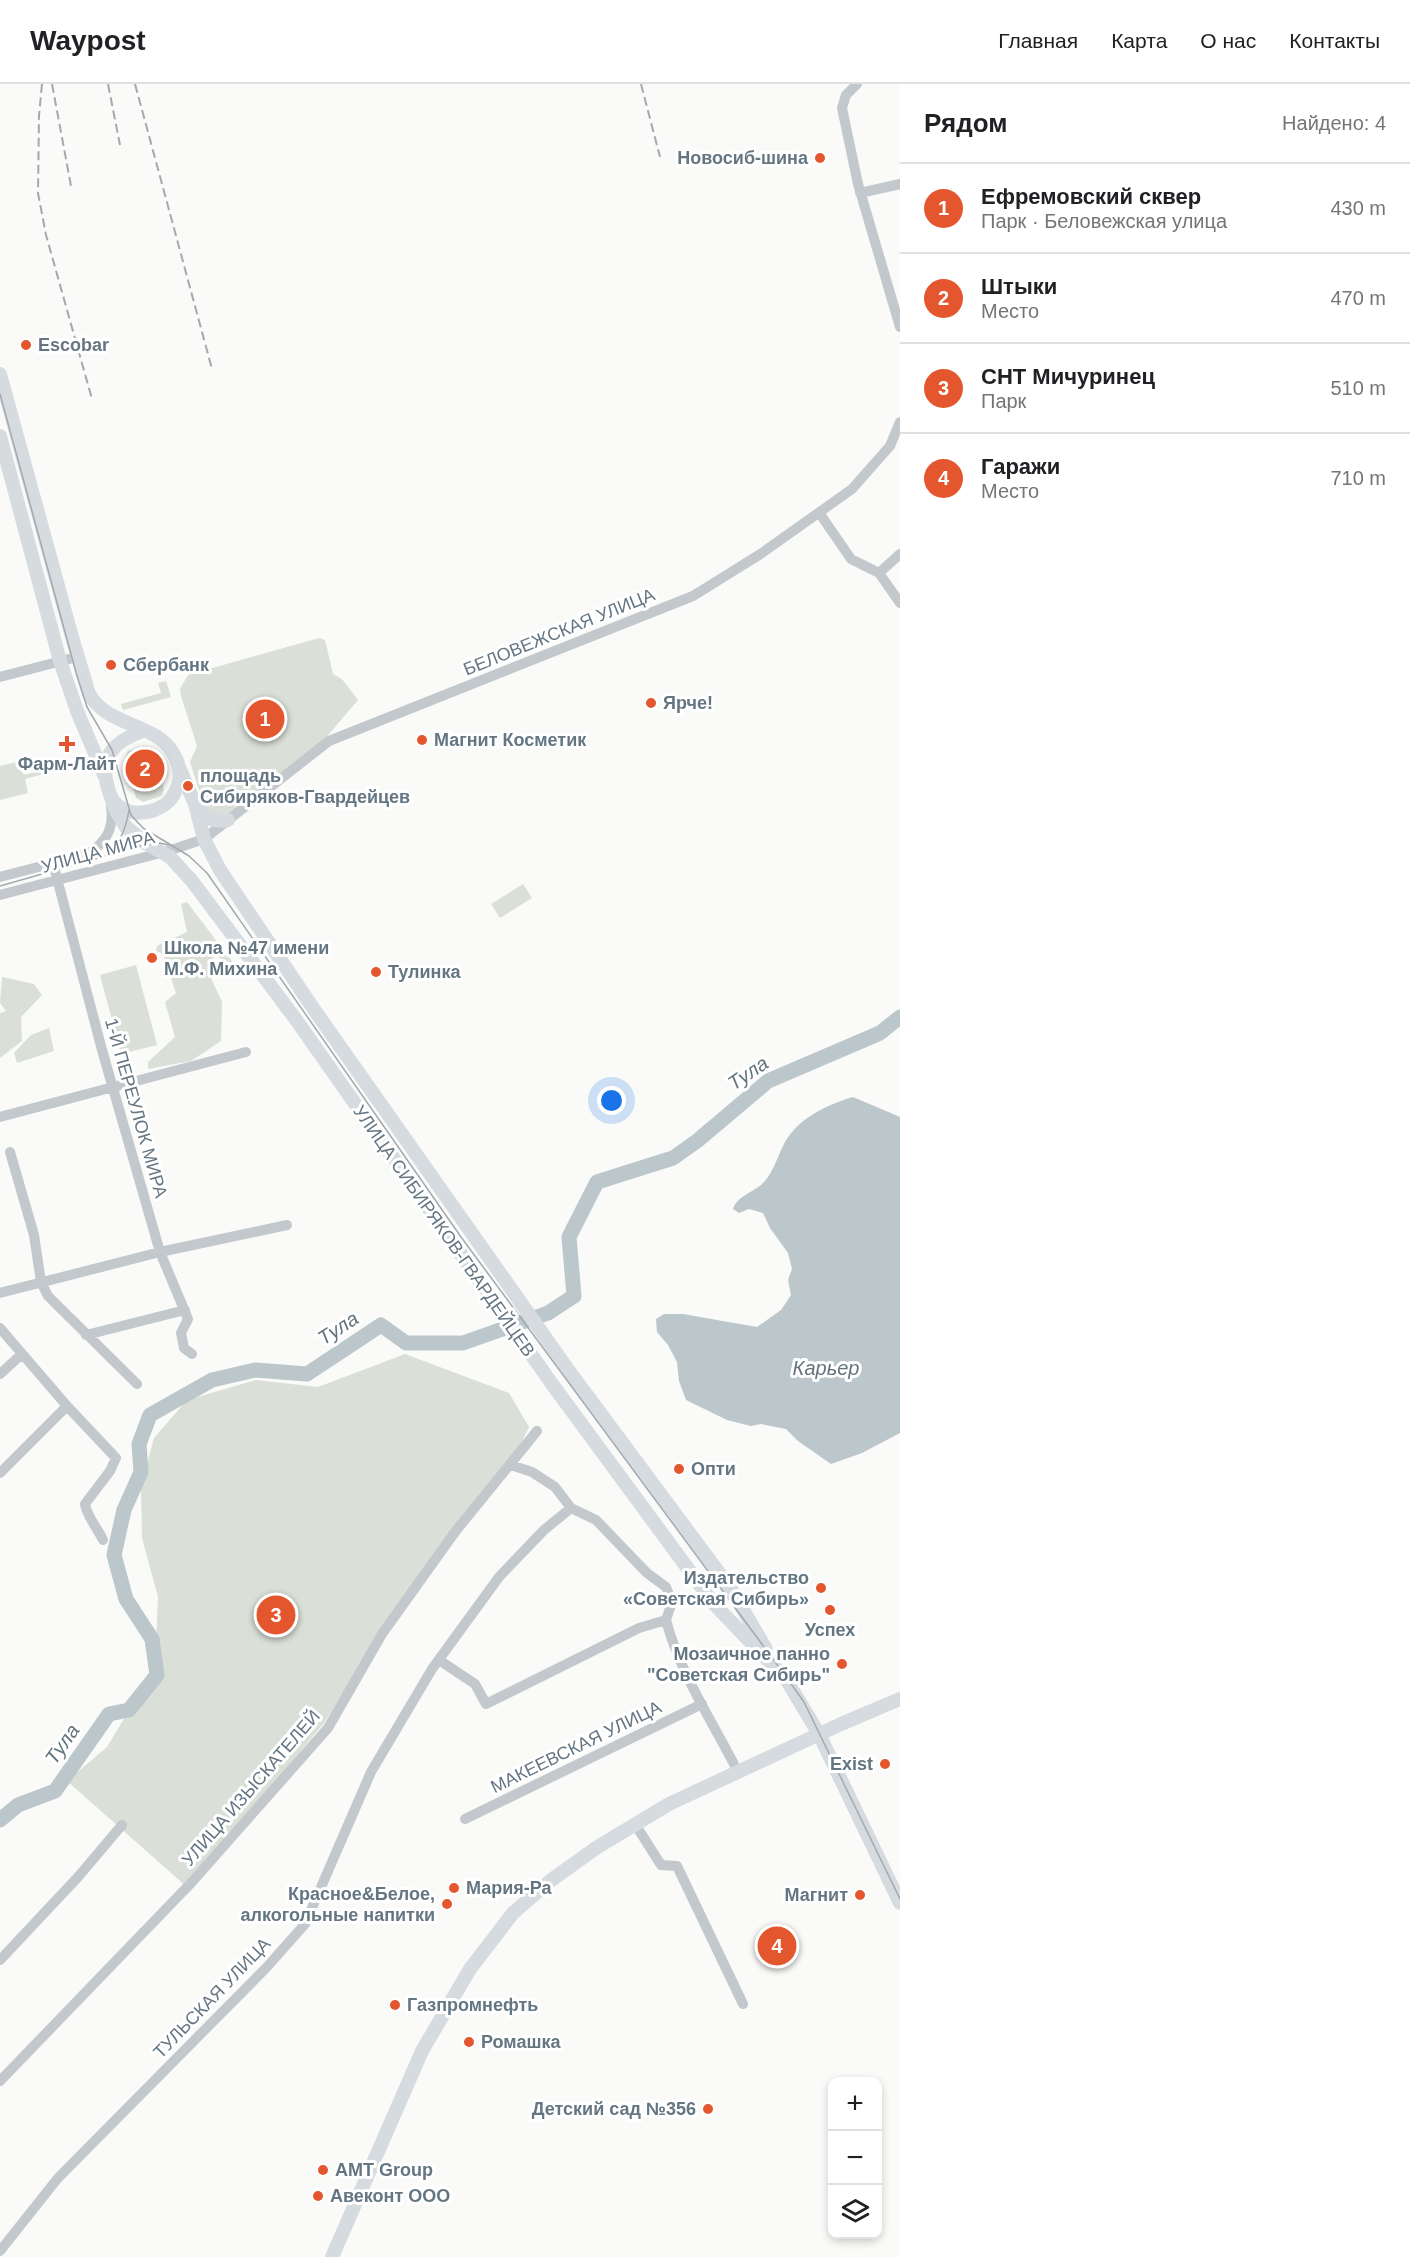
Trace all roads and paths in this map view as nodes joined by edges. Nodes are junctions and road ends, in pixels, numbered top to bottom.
1 (857, 84) edge
2 (900, 184) edge
3 (860, 193) junction
4 (900, 327) edge
5 (0, 374) edge
6 (5, 408) edge
7 (900, 422) edge
8 (0, 436) edge
9 (820, 514) junction
10 (900, 554) edge
11 (879, 573) junction
12 (900, 603) edge
13 (77, 657) junction
14 (60, 661) junction
15 (0, 677) edge
16 (143, 731) junction
17 (179, 768) junction
18 (104, 776) junction
19 (111, 797) junction
20 (195, 804) junction
21 (228, 820) junction
22 (204, 838) junction
23 (161, 852) junction
24 (53, 863) junction
25 (0, 877) edge
26 (57, 880) junction
27 (0, 896) edge
28 (246, 1052) dead end
29 (113, 1087) junction
30 (0, 1117) edge
31 (10, 1152) dead end
32 (287, 1225) dead end
33 (160, 1252) junction
34 (40, 1282) junction
35 (0, 1293) edge
36 (185, 1310) junction
37 (0, 1328) edge
38 (86, 1335) junction
39 (22, 1354) junction
40 (192, 1354) dead end
41 (0, 1374) edge
42 (137, 1384) dead end
43 (67, 1407) junction
44 (537, 1431) dead end
45 (511, 1465) junction
46 (0, 1473) edge
47 (571, 1508) junction
48 (103, 1540) dead end
49 (666, 1620) junction
50 (439, 1660) junction
51 (778, 1669) junction
52 (900, 1699) edge
53 (702, 1704) junction
54 (819, 1734) junction
55 (738, 1772) junction
56 (465, 1820) dead end
57 (635, 1824) junction
58 (122, 1825) dead end
59 (900, 1903) edge
60 (0, 1960) edge
61 (743, 2004) dead end
62 (0, 2081) edge
63 (0, 2251) edge
64 (332, 2257) edge

1 - 3 street
2 - 3 street
3 - 4 street
5 - 6 main road
6 - 13 main road
7 - 9 street, БЕЛОВЕЖСКАЯ УЛИЦА
8 - 14 main road
9 - 11 street
9 - 21 street, БЕЛОВЕЖСКАЯ УЛИЦА
10 - 11 street
11 - 12 street
13 - 14 street
13 - 16 main road
14 - 15 street
14 - 18 main road
16 - 17 main road
16 - 18 main road
17 - 19 main road
17 - 20 main road, УЛИЦА СИБИРЯКОВ-ГВАРДЕЙЦЕВ
18 - 19 main road
19 - 23 main road, УЛИЦА СИБИРЯКОВ-ГВАРДЕЙЦЕВ
19 - 24 street, УЛИЦА МИРА
20 - 21 main road
20 - 22 main road, УЛИЦА СИБИРЯКОВ-ГВАРДЕЙЦЕВ
21 - 22 street, БЕЛОВЕЖСКАЯ УЛИЦА
22 - 23 street, УЛИЦА МИРА
22 - 51 main road, УЛИЦА СИБИРЯКОВ-ГВАРДЕЙЦЕВ
23 - 26 street, УЛИЦА МИРА
23 - 51 main road, УЛИЦА СИБИРЯКОВ-ГВАРДЕЙЦЕВ
24 - 25 street, УЛИЦА МИРА
24 - 26 street, 1-Й ПЕРЕУЛОК МИРА
26 - 27 street, УЛИЦА МИРА
26 - 29 street, 1-Й ПЕРЕУЛОК МИРА
28 - 29 street
29 - 30 street
29 - 33 street, 1-Й ПЕРЕУЛОК МИРА
31 - 34 street
32 - 33 street
33 - 34 street
33 - 36 street, 1-Й ПЕРЕУЛОК МИРА
34 - 35 street
34 - 38 street
36 - 38 street
36 - 40 street, 1-Й ПЕРЕУЛОК МИРА
37 - 39 street
38 - 42 street
39 - 41 street
39 - 43 street
43 - 46 street
43 - 48 street
44 - 45 street, УЛИЦА ИЗЫСКАТЕЛЕЙ
45 - 47 street
45 - 62 street, УЛИЦА ИЗЫСКАТЕЛЕЙ
47 - 49 street
47 - 50 street, ТУЛЬСКАЯ УЛИЦА
49 - 50 street
49 - 53 street
50 - 63 street, ТУЛЬСКАЯ УЛИЦА
51 - 54 main road, УЛИЦА СИБИРЯКОВ-ГВАРДЕЙЦЕВ
52 - 54 main road
53 - 55 street
53 - 56 street, МАКЕЕВСКАЯ УЛИЦА
54 - 55 main road
54 - 59 main road, УЛИЦА СИБИРЯКОВ-ГВАРДЕЙЦЕВ
55 - 57 main road
57 - 61 street
57 - 64 main road
58 - 60 street

